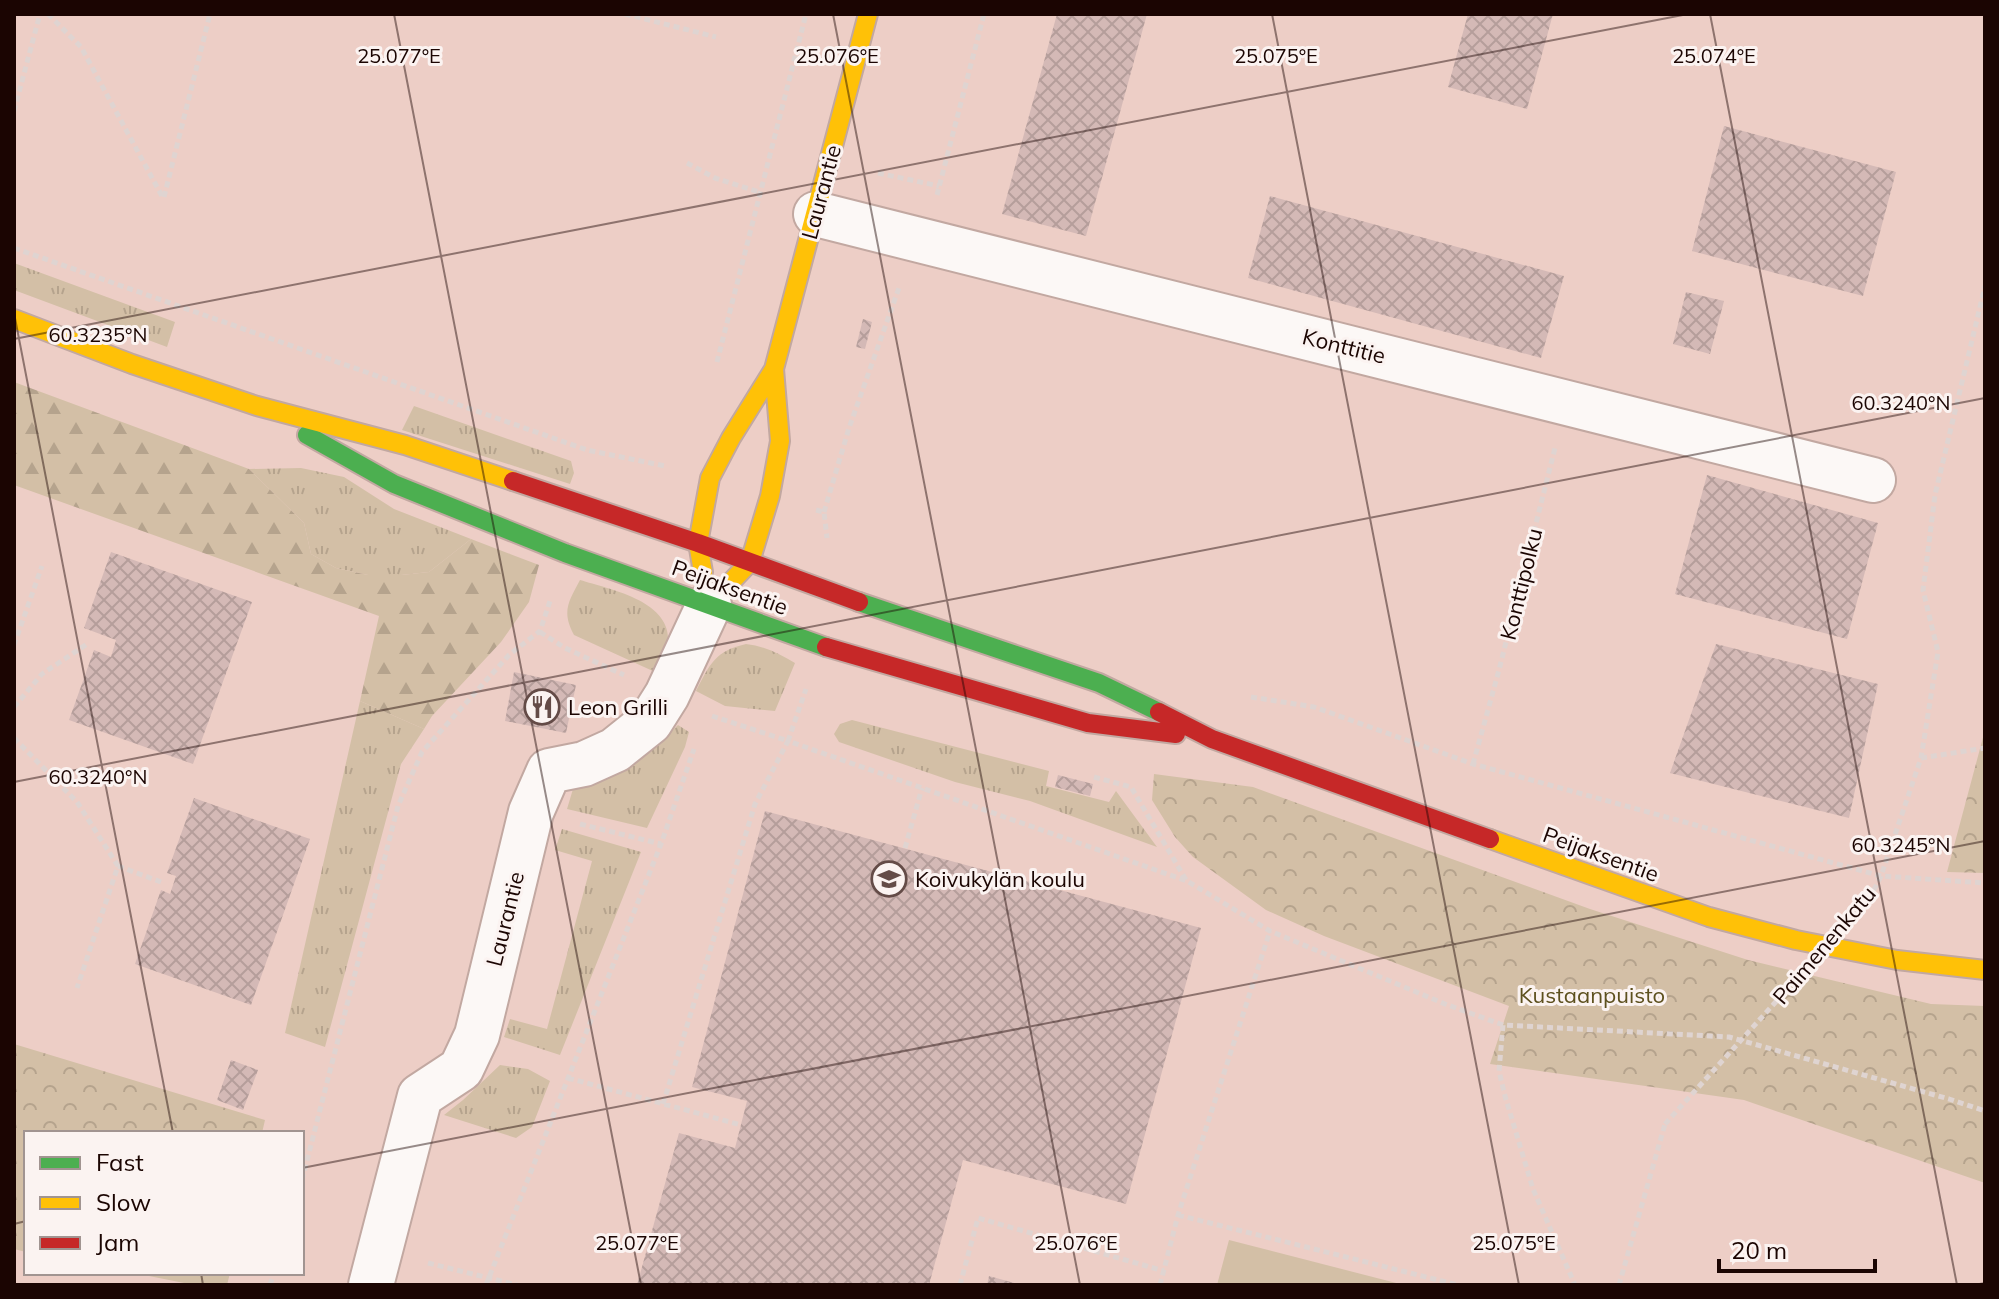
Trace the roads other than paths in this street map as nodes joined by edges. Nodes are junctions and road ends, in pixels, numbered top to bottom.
1 (868, 14) edge
2 (816, 214) junction
3 (14, 319) edge
4 (774, 369) junction
5 (257, 406) junction
6 (1873, 480) dead end
7 (698, 543) junction
8 (750, 562) junction
9 (709, 605) junction
10 (1212, 739) junction
11 (1985, 970) edge
12 (376, 1268) edge

1 - 2 main road, Laurantie
2 - 4 main road, Laurantie
2 - 6 street, Konttitie
3 - 5 main road, Peijaksentie
4 - 7 main road, Laurantie
4 - 8 main road, Laurantie
5 - 7 main road, Peijaksentie
5 - 9 main road, Peijaksentie
7 - 8 main road, Peijaksentie
7 - 9 main road, Laurantie
8 - 9 main road, Laurantie
8 - 10 main road, Peijaksentie
9 - 10 main road, Peijaksentie
9 - 12 street, Laurantie
10 - 11 main road, Peijaksentie

